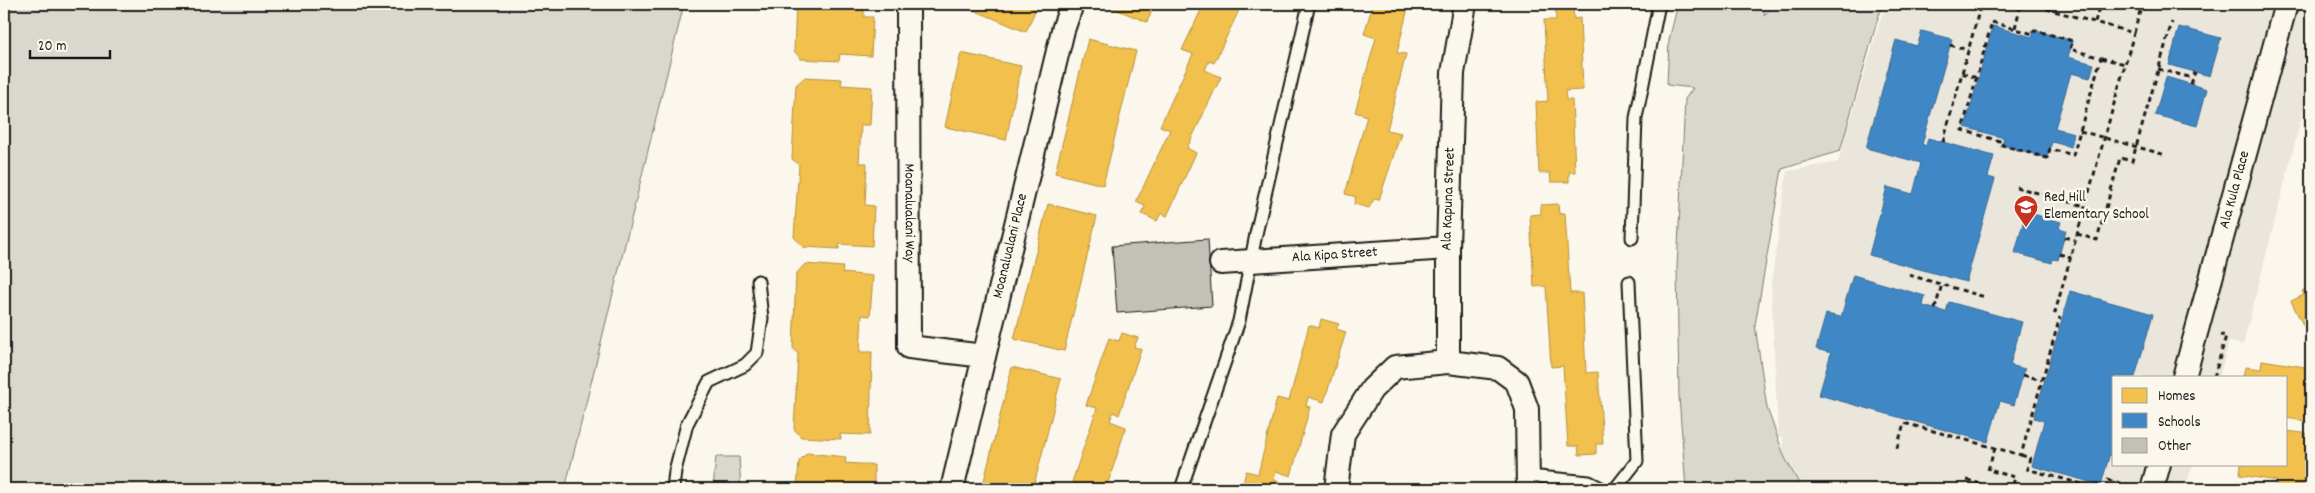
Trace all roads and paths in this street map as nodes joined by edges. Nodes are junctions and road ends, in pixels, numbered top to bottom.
1 (908, 4) edge
2 (1072, 4) edge
3 (1309, 4) edge
4 (1465, 4) edge
5 (1659, 4) edge
6 (1981, 4) edge
7 (2021, 4) edge
8 (2029, 4) edge
9 (2100, 4) edge
10 (2142, 4) edge
11 (2286, 4) edge
12 (2095, 22) junction
13 (2172, 22) dead end
14 (2014, 28) junction
15 (2134, 33) junction
16 (1950, 45) dead end
17 (1968, 50) junction
18 (2101, 58) junction
19 (2125, 64) junction
20 (2158, 69) junction
21 (2194, 72) dead end
22 (1962, 74) junction
23 (1976, 78) junction
24 (2192, 78) junction
25 (2191, 84) dead end
26 (2080, 131) junction
27 (2104, 138) junction
28 (1942, 142) dead end
29 (2137, 147) junction
30 (2166, 156) dead end
31 (2016, 187) dead end
32 (2085, 206) junction
33 (2077, 234) junction
34 (2064, 237) dead end
35 (1632, 238) dead end
36 (2075, 240) junction
37 (1448, 248) junction
38 (2059, 254) dead end
39 (2070, 257) junction
40 (1250, 261) junction
41 (1221, 263) dead end
42 (1909, 275) dead end
43 (758, 281) dead end
44 (1629, 282) dead end
45 (1942, 284) junction
46 (1985, 296) dead end
47 (1935, 309) dead end
48 (2054, 316) dead end
49 (2060, 317) dead end
50 (2226, 336) dead end
51 (984, 356) junction
52 (1448, 362) junction
53 (2023, 376) dead end
54 (2184, 376) edge
55 (2214, 376) edge
56 (2042, 380) junction
57 (1897, 448) dead end
58 (1994, 448) junction
59 (2021, 455) junction
60 (2158, 466) edge
61 (1967, 480) dead end
62 (1528, 483) edge
63 (2143, 488) edge
64 (673, 489) edge
65 (952, 489) edge
66 (1180, 489) edge
67 (1336, 489) edge
68 (1604, 489) edge
69 (1615, 489) edge
70 (2000, 489) edge
71 (2012, 489) edge
72 (2100, 489) edge
73 (2106, 489) edge

1 - 51 street, Moanalualani Way
2 - 51 street, Moanalualani Place
3 - 40 lane
4 - 37 street, Ala Kapuna Street
5 - 35 lane
6 - 17 path
7 - 14 path
8 - 12 path
9 - 12 path
10 - 15 path
11 - 54 street, Ala Kula Place
12 - 15 path
13 - 20 path
14 - 18 path
14 - 23 path
15 - 19 path
16 - 17 path
17 - 22 path
18 - 19 path
18 - 26 path
19 - 27 path
20 - 24 path
20 - 29 path
21 - 24 path
22 - 23 path
22 - 28 path
23 - 26 path
24 - 25 path
26 - 27 path
27 - 29 path
27 - 32 path
29 - 30 path
29 - 33 path
31 - 32 path
32 - 33 path
33 - 36 path
34 - 36 path
36 - 39 path
37 - 40 street, Ala Kipa Street
37 - 52 street, Ala Kapuna Street
38 - 39 path
39 - 48 path
40 - 41 street, Ala Kipa Street
40 - 66 lane
42 - 45 path
43 - 64 lane
44 - 69 lane
45 - 46 path
45 - 47 path
49 - 56 path
50 - 55 path
51 - 65 street, Moanalualani Place
52 - 62 street
52 - 67 street
53 - 56 path
56 - 59 path
57 - 58 path
58 - 59 path
58 - 71 path
59 - 72 path
60 - 63 street
61 - 70 path
62 - 68 lane
63 - 73 path

